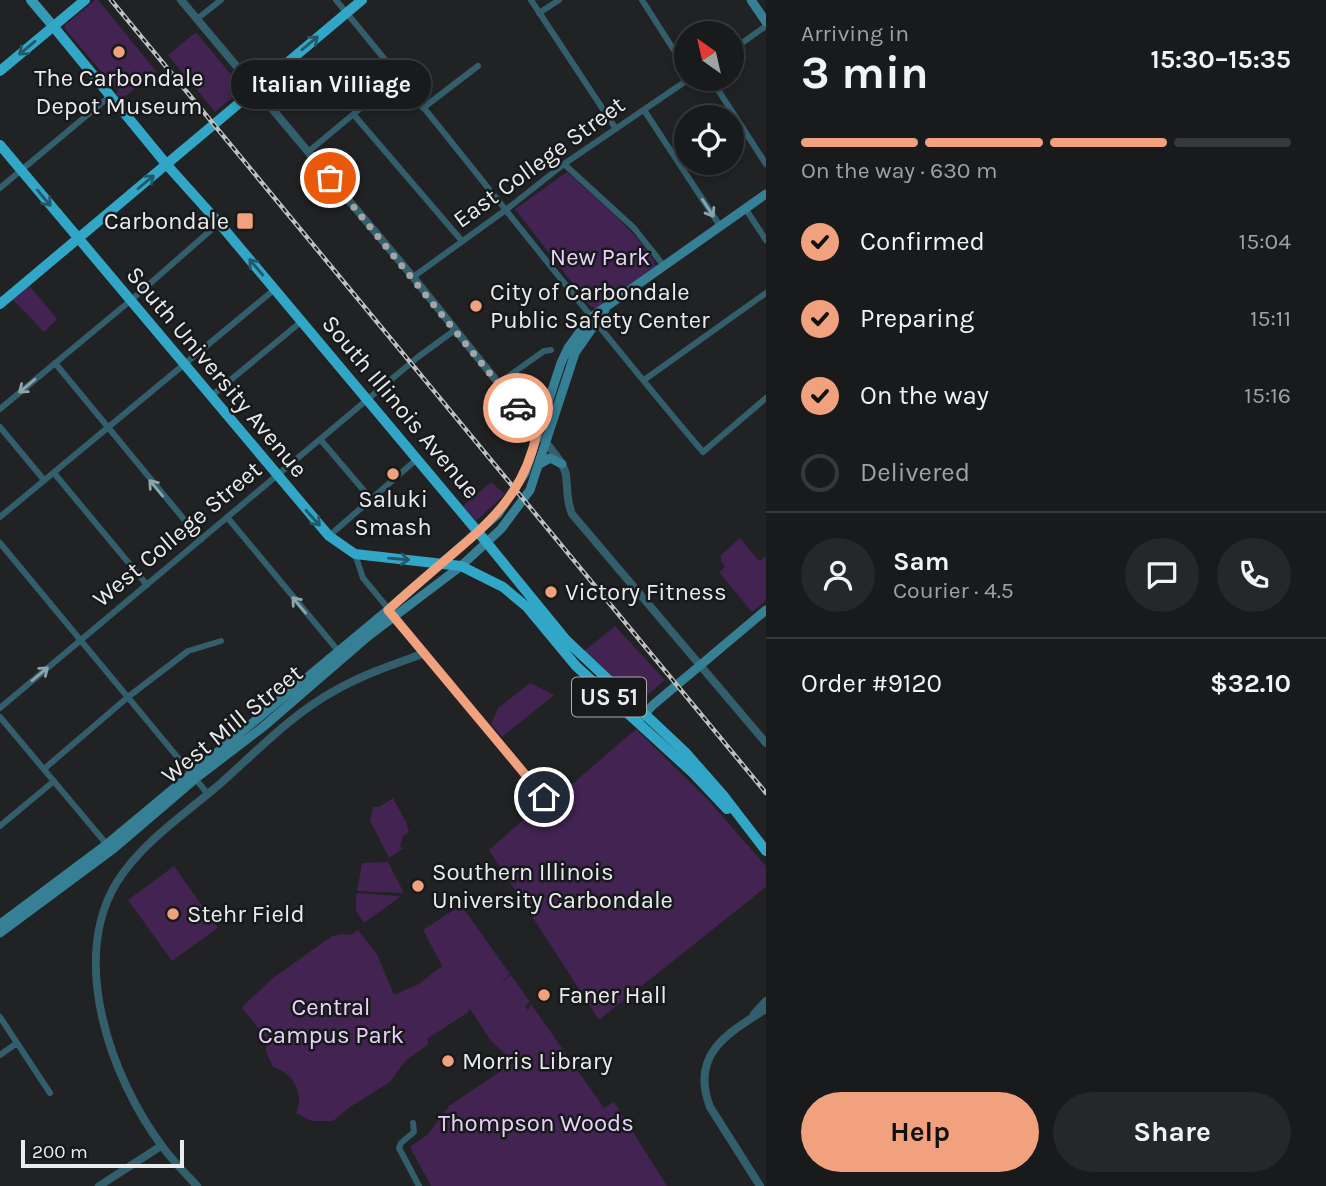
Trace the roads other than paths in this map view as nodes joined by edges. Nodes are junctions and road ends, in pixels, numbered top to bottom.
1 (31, 0) edge
2 (85, 0) edge
3 (181, 0) edge
4 (221, 0) edge
5 (336, 0) edge
6 (362, 0) edge
7 (531, 0) edge
8 (559, 0) edge
9 (642, 0) edge
10 (751, 0) edge
11 (347, 13) junction
12 (539, 13) junction
13 (197, 19) junction
14 (766, 24) edge
15 (53, 26) junction
16 (744, 41) edge
17 (674, 50) edge
18 (478, 66) dead end
19 (0, 71) edge
20 (398, 77) junction
21 (255, 89) junction
22 (674, 89) edge
23 (719, 91) edge
24 (110, 96) junction
25 (423, 108) junction
26 (644, 110) junction
27 (354, 115) junction
28 (617, 129) junction
29 (0, 145) edge
30 (308, 152) junction
31 (564, 164) junction
32 (766, 164) edge
33 (167, 165) junction
34 (21, 171) junction
35 (0, 188) edge
36 (766, 194) edge
37 (745, 208) junction
38 (507, 209) junction
39 (219, 223) junction
40 (720, 226) junction
41 (78, 239) junction
42 (766, 240) edge
43 (462, 241) junction
44 (664, 267) junction
45 (412, 277) junction
46 (275, 289) junction
47 (766, 293) edge
48 (130, 301) junction
49 (0, 304) edge
50 (302, 321) junction
51 (593, 321) junction
52 (455, 330) junction
53 (551, 350) dead end
54 (55, 363) junction
55 (183, 364) junction
56 (644, 380) junction
57 (499, 383) junction
58 (210, 397) junction
59 (766, 398) edge
60 (367, 400) junction
61 (0, 409) edge
62 (544, 413) junction
63 (524, 415) junction
64 (0, 427) edge
65 (107, 428) junction
66 (537, 432) junction
67 (320, 439) junction
68 (545, 441) junction
69 (417, 459) junction
70 (562, 464) junction
71 (538, 465) junction
72 (54, 472) junction
73 (276, 475) junction
74 (44, 480) junction
75 (371, 499) junction
76 (0, 517) edge
77 (227, 517) junction
78 (478, 532) junction
79 (329, 536) junction
80 (201, 540) junction
81 (0, 543) edge
82 (487, 543) junction
83 (355, 554) junction
84 (442, 563) junction
85 (461, 566) junction
86 (147, 585) junction
87 (766, 610) edge
88 (391, 613) junction
89 (80, 640) junction
90 (221, 641) dead end
91 (425, 653) junction
92 (341, 654) junction
93 (701, 666) junction
94 (128, 698) junction
95 (0, 708) edge
96 (0, 717) edge
97 (641, 718) junction
98 (766, 743) edge
99 (44, 769) junction
100 (192, 776) junction
101 (54, 781) junction
102 (208, 794) junction
103 (544, 797) dead end
104 (0, 826) edge
105 (109, 847) junction
106 (766, 851) edge
107 (0, 924) edge
108 (0, 933) edge
109 (766, 1002) edge
110 (766, 1009) edge
111 (0, 1017) edge
112 (750, 1019) junction
113 (17, 1043) junction
114 (0, 1055) edge
115 (50, 1093) dead end
116 (413, 1123) dead end
117 (161, 1146) junction
118 (99, 1186) edge
119 (197, 1186) edge
120 (419, 1186) edge
121 (760, 1186) edge

1 - 15 main road, US 51
2 - 15 highway
3 - 13 street
4 - 13 street
5 - 11 street
6 - 11 highway
7 - 12 street
8 - 12 street
9 - 17 street
10 - 14 main road
11 - 20 street
21 -> 11 highway
12 - 28 street
13 - 21 street
14 - 16 street
15 -> 19 highway
15 - 24 highway, South Illinois Avenue / US 51
18 - 25 street
20 - 25 street
20 - 27 street
21 - 30 street
21 - 33 highway
22 - 26 street, East College Street
23 - 32 street
24 - 33 highway, South Illinois Avenue / US 51
24 - 34 street
25 - 38 street
26 - 28 street, East College Street
26 -> 40 street
27 - 30 street
27 - 43 street
28 - 31 street, East College Street
29 - 34 highway, South University Avenue / US 51
30 - 45 street
31 - 38 street, East College Street
31 - 44 street
33 - 39 highway, South Illinois Avenue / US 51
41 -> 33 highway
34 - 35 street
34 -> 41 highway, South University Avenue / US 51
36 - 37 main road
37 - 40 main road
37 - 42 street
38 - 43 street, East College Street
38 - 51 street
46 -> 39 highway, South Illinois Avenue / US 51
39 - 48 street
40 - 44 main road
41 - 48 highway, South University Avenue / US 51
41 - 49 highway
43 - 45 street, East College Street
44 - 51 main road
45 - 52 street
46 - 50 highway, South Illinois Avenue / US 51
46 - 55 street
47 - 56 street
48 - 54 street
48 - 55 highway, South University Avenue / US 51
50 - 58 street
50 - 60 highway, South Illinois Avenue / US 51
51 - 56 street
51 - 62 main road, West Mill Street
51 - 68 main road, West Mill Street
52 - 57 street
52 - 60 street, West College Street
53 - 57 street
54 -> 61 street
54 - 65 street
55 - 58 highway, South University Avenue / US 51
55 - 65 street
56 - 59 street
57 - 63 street
58 - 73 highway, South University Avenue / US 51
60 - 67 street, West College Street
60 - 69 highway, South Illinois Avenue / US 51
62 - 63 main road
62 - 66 main road, West Mill Street
63 - 66 street
64 - 74 street
65 - 72 street
80 -> 65 street
66 - 68 street
66 - 78 main road, West Mill Street
67 - 73 street, West College Street
67 - 75 street
68 - 70 street
68 - 71 main road, West Mill Street
69 - 75 street
69 - 78 highway, South Illinois Avenue / US 51
70 - 71 main road
70 - 93 street
71 - 82 main road, West Mill Street
72 - 74 street
72 - 86 street
73 - 77 street, West College Street
73 -> 79 highway, South University Avenue / US 51
74 - 76 street
75 - 79 street
77 - 80 street, West College Street
92 -> 77 street
78 - 82 highway, South Illinois Avenue / US 51
78 - 84 main road, West Mill Street
79 - 83 highway, South University Avenue / US 51
80 - 86 street, West College Street
81 - 89 street
82 - 85 main road, West Mill Street
82 - 97 highway, South Illinois Avenue / US 51
83 -> 84 highway, South Illinois Avenue / US 51
83 - 88 street
84 - 85 highway, South Illinois Avenue / US 51
84 - 88 main road, West Mill Street
85 - 88 main road, West Mill Street
85 - 97 highway, South Illinois Avenue / US 51
86 - 89 street, West College Street
87 - 93 main road
88 - 91 street
88 - 92 main road, West Mill Street
89 - 94 street
95 -> 89 street, West College Street
90 - 94 street
91 - 102 street
91 - 103 street
92 - 100 main road, West Mill Street
93 - 97 main road
93 - 98 street
94 - 99 street
94 - 100 street
96 - 99 street
97 - 106 highway, South Illinois Avenue / US 51
99 - 101 street
100 - 102 street
100 - 105 main road, West Mill Street
101 - 104 street
101 - 105 street
102 - 117 street
105 - 107 main road, West Mill Street
105 - 108 main road, West Mill Street
109 - 112 street
110 - 112 street
111 - 113 street
112 - 121 street
113 - 114 street
113 - 115 street
116 - 120 street
117 - 118 street
117 - 119 street

